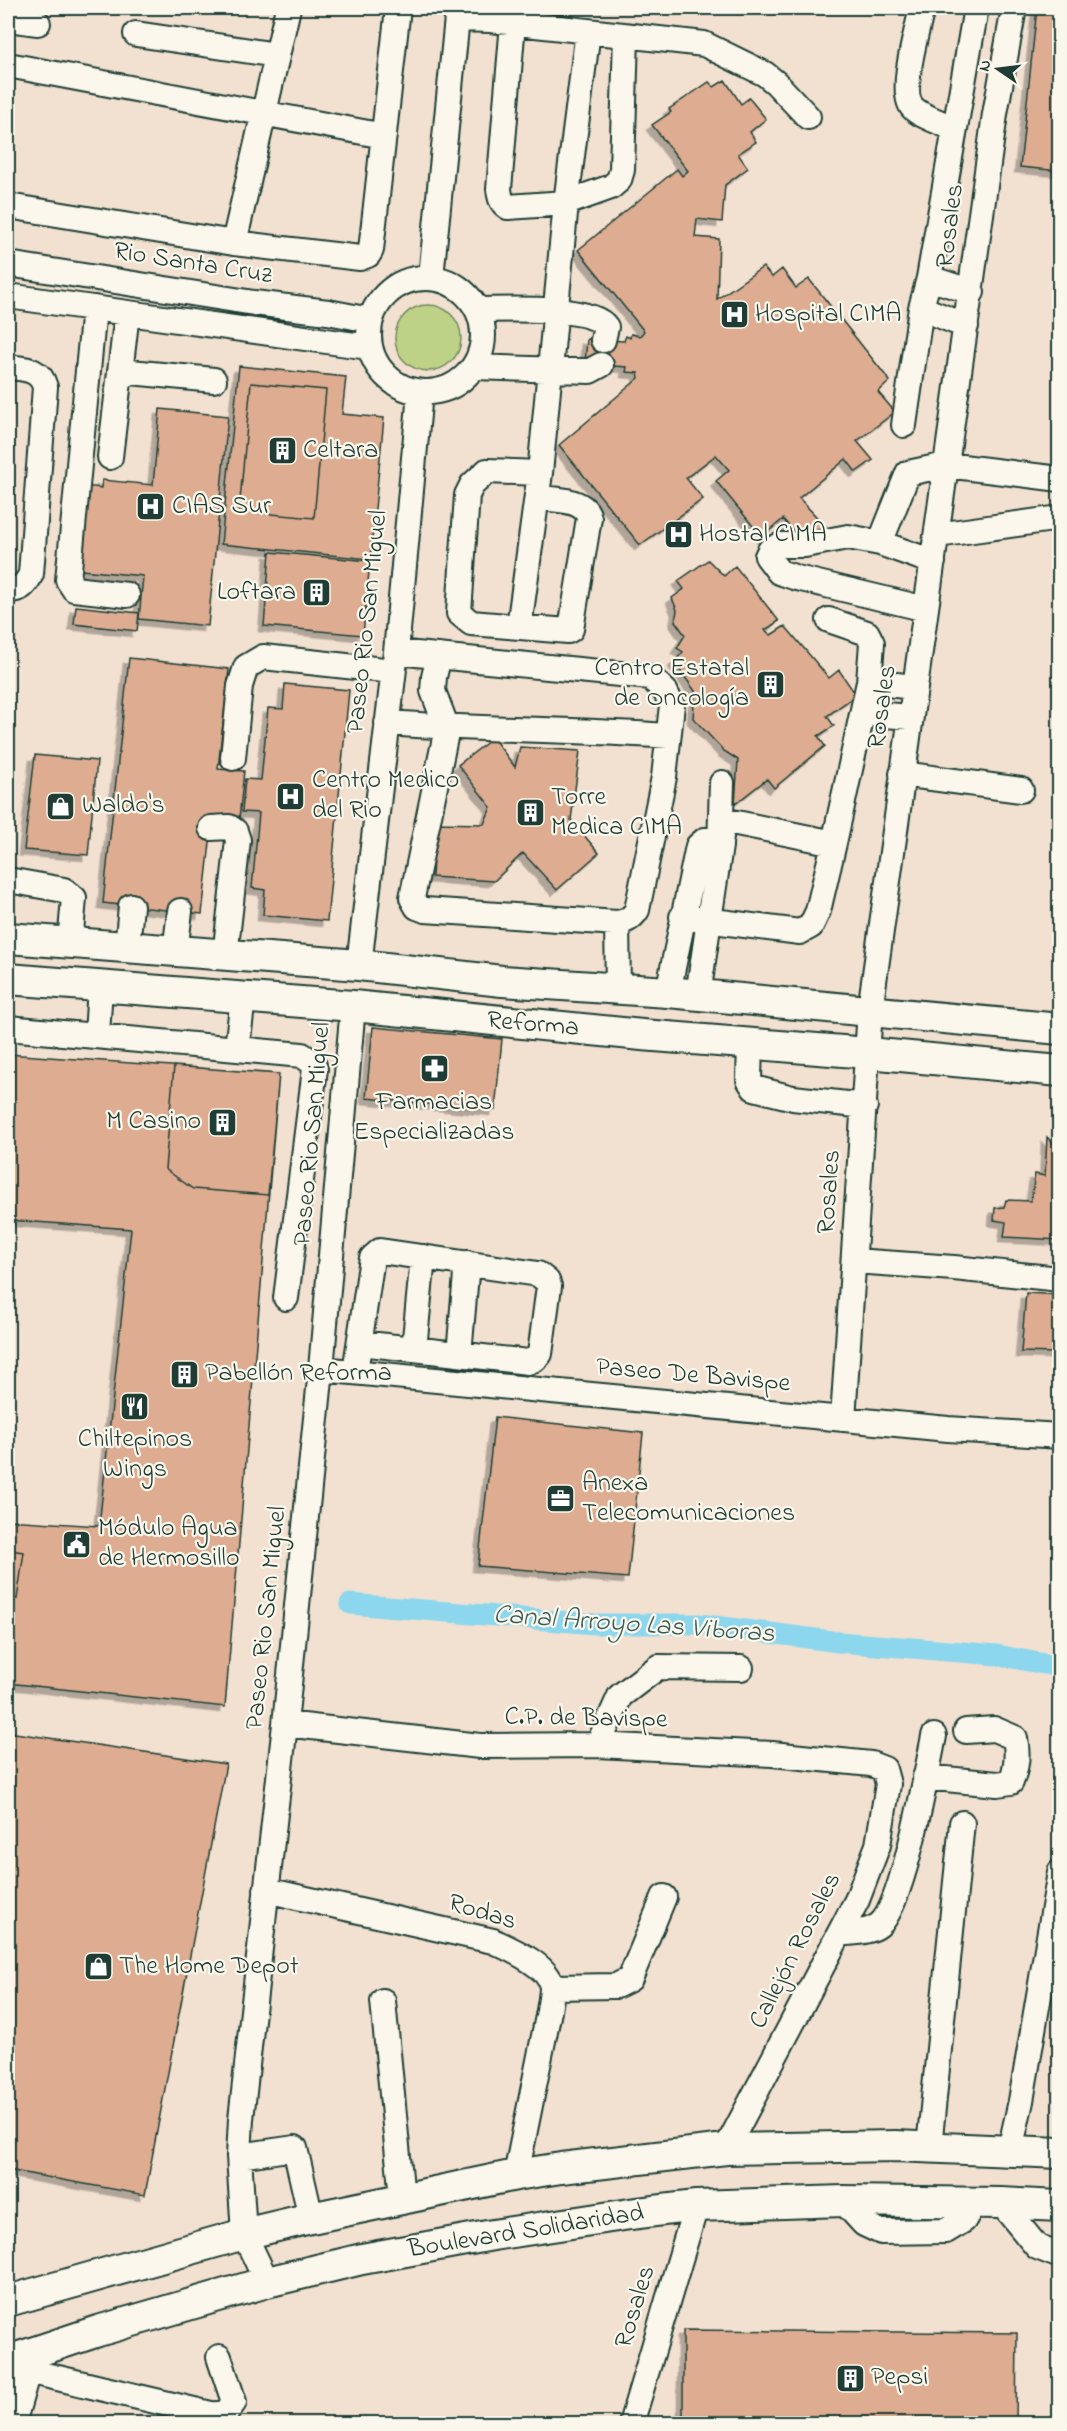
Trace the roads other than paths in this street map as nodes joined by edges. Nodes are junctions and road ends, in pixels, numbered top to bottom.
1 (288, 8) edge
2 (398, 8) edge
3 (922, 8) edge
4 (976, 8) edge
5 (1014, 8) edge
6 (458, 13) edge
7 (8, 20) edge
8 (38, 23) dead end
9 (513, 23) junction
10 (588, 31) junction
11 (136, 34) dead end
12 (626, 36) junction
13 (277, 55) junction
14 (8, 65) edge
15 (263, 113) junction
16 (808, 117) dead end
17 (955, 129) junction
18 (384, 136) junction
19 (566, 203) junction
20 (8, 206) edge
21 (234, 243) junction
22 (8, 264) edge
23 (431, 277) junction
24 (929, 278) junction
25 (972, 292) junction
26 (8, 296) edge
27 (94, 308) junction
28 (921, 308) junction
29 (478, 310) junction
30 (557, 310) junction
31 (127, 313) junction
32 (370, 320) junction
33 (966, 326) junction
34 (603, 340) dead end
35 (369, 347) junction
36 (601, 366) dead end
37 (474, 367) junction
38 (8, 368) edge
39 (552, 370) junction
40 (120, 371) junction
41 (214, 380) dead end
42 (420, 393) junction
43 (904, 425) dead end
44 (110, 457) dead end
45 (946, 465) junction
46 (540, 473) junction
47 (1059, 479) edge
48 (537, 498) junction
49 (1059, 518) edge
50 (937, 535) junction
51 (880, 543) junction
52 (933, 562) junction
53 (8, 590) edge
54 (127, 596) dead end
55 (926, 609) junction
56 (829, 621) dead end
57 (519, 627) junction
58 (439, 656) junction
59 (394, 661) junction
60 (869, 682) junction
61 (914, 687) junction
62 (862, 713) junction
63 (909, 717) junction
64 (387, 723) junction
65 (447, 728) junction
66 (668, 736) junction
67 (233, 758) dead end
68 (902, 774) junction
69 (722, 783) dead end
70 (1021, 790) dead end
71 (211, 828) dead end
72 (722, 829) junction
73 (834, 843) junction
74 (8, 880) edge
75 (131, 906) dead end
76 (180, 911) dead end
77 (682, 917) junction
78 (708, 921) junction
79 (617, 922) junction
80 (8, 938) edge
81 (70, 944) junction
82 (127, 948) junction
83 (175, 952) junction
84 (225, 956) junction
85 (351, 965) junction
86 (8, 979) edge
87 (502, 981) junction
88 (100, 987) junction
89 (618, 988) junction
90 (668, 992) junction
91 (698, 995) junction
92 (231, 997) junction
93 (366, 1008) junction
94 (870, 1010) junction
95 (8, 1028) edge
96 (1059, 1029) edge
97 (97, 1035) junction
98 (750, 1044) junction
99 (237, 1048) junction
100 (868, 1053) junction
101 (1059, 1071) edge
102 (865, 1106) junction
103 (423, 1257) junction
104 (854, 1261) junction
105 (467, 1263) junction
106 (1059, 1279) edge
107 (286, 1298) dead end
108 (360, 1343) junction
109 (414, 1349) junction
110 (459, 1354) junction
111 (321, 1369) junction
112 (355, 1372) junction
113 (843, 1419) junction
114 (1059, 1436) edge
115 (741, 1668) dead end
116 (285, 1724) junction
117 (966, 1731) dead end
118 (934, 1736) dead end
119 (598, 1745) junction
120 (884, 1769) joint
121 (925, 1777) junction
122 (962, 1823) dead end
123 (1059, 1872) edge
124 (266, 1890) junction
125 (664, 1897) dead end
126 (839, 1934) junction
127 (552, 1987) junction
128 (383, 2001) dead end
129 (929, 2147) junction
130 (726, 2149) junction
131 (1010, 2150) junction
132 (1059, 2153) edge
133 (239, 2156) junction
134 (516, 2175) junction
135 (402, 2198) junction
136 (988, 2202) junction
137 (696, 2206) junction
138 (1059, 2206) edge
139 (311, 2218) junction
140 (244, 2234) junction
141 (1059, 2256) edge
142 (267, 2282) junction
143 (8, 2301) edge
144 (219, 2357) dead end
145 (23, 2362) edge
146 (18, 2422) edge
147 (631, 2424) edge

1 - 13 street
2 - 18 street
3 - 17 street
4 - 17 street
5 - 25 street, Rosales
6 - 9 street
6 - 23 street
7 - 8 street
9 - 10 street
9 - 19 street
10 - 12 street
10 - 19 street
11 - 13 street
12 - 16 street
12 - 19 street
13 - 15 street
14 - 15 street
15 - 18 street
15 - 21 street
17 - 24 street
18 - 21 street
19 - 30 street
20 - 21 street
22 - 32 street, Rio Santa Cruz
23 - 29 street
23 - 32 street
24 - 25 street
24 - 28 street
25 - 33 street, Rosales
26 - 27 street
27 - 31 street
27 - 54 street
28 - 33 street
28 - 43 street
29 - 30 street
29 - 37 street
30 - 34 street
30 - 39 street
31 - 35 street
31 - 40 street
32 - 35 street
33 - 45 street, Rosales
35 - 42 street
36 - 39 street
37 - 39 street
37 - 42 street
38 - 53 street
39 - 46 street
40 - 41 street
40 - 44 street
42 - 59 street, Paseo Rio San Miguel
45 - 47 street
45 - 50 street, Rosales
45 - 51 street
46 - 48 street
46 - 57 street
48 - 57 street
48 - 57 street
49 - 50 street
50 - 52 street, Rosales
51 - 52 street
51 - 55 street
52 - 55 street, Rosales
55 - 61 street, Rosales
56 - 60 street
58 - 59 street
58 - 65 street
58 - 66 street
59 - 64 street, Paseo Rio San Miguel
59 - 67 street
60 - 61 street
60 - 62 street
61 - 63 street, Rosales
62 - 63 street
62 - 73 street
63 - 68 street, Rosales
64 - 65 street
64 - 85 street, Paseo Rio San Miguel
65 - 66 street
65 - 79 street
66 - 79 street
68 - 70 street
68 - 94 street, Rosales
69 - 72 street
71 - 84 street
72 - 73 street
72 - 77 street
72 - 78 street
73 - 78 street
74 - 81 street
75 - 82 street
76 - 83 street
77 - 78 street
77 - 90 street
78 - 91 street
79 - 89 street
80 - 81 main road, Reforma
81 - 82 main road, Reforma
82 - 83 main road, Reforma
83 - 84 main road, Reforma
84 - 85 main road, Reforma
85 - 87 main road, Reforma
85 - 92 main road
86 - 88 main road, Reforma
87 - 89 main road, Reforma
87 - 93 main road
88 - 92 main road, Reforma
88 - 97 street
89 - 90 main road, Reforma
90 - 91 main road, Reforma
91 - 94 main road, Reforma
92 - 93 main road, Reforma
92 - 99 street
93 - 98 main road, Reforma
93 - 111 street, Paseo Rio San Miguel
94 - 96 main road, Reforma
94 - 100 street, Rosales
95 - 97 street
97 - 99 street
98 - 100 main road, Reforma
98 - 102 street
99 - 107 street
100 - 101 main road, Reforma
100 - 102 street, Rosales
102 - 104 street, Rosales
103 - 105 street
103 - 108 street
103 - 109 street
104 - 106 street
104 - 113 street, Rosales
105 - 110 street
105 - 110 street
108 - 109 street
108 - 112 street
109 - 110 street
111 - 112 street, Paseo De Bavispe
111 - 116 street, Paseo Rio San Miguel
112 - 113 street, Paseo De Bavispe
113 - 114 street, Paseo De Bavispe
115 - 119 street
116 - 119 street, C.P. de Bavispe
116 - 124 street, Paseo Rio San Miguel
117 - 121 street
118 - 121 street
119 - 120 street, C.P. de Bavispe
120 - 126 street, Callejón Rosales
121 - 126 street
122 - 129 street
123 - 131 street
124 - 127 street, Rodas
124 - 133 street, Paseo Rio San Miguel
125 - 127 street
126 - 130 street, Callejón Rosales
127 - 134 street
128 - 135 street
129 - 130 main road, Boulevard Solidaridad
129 - 131 main road, Boulevard Solidaridad
130 - 134 main road, Boulevard Solidaridad
131 - 132 main road, Boulevard Solidaridad
133 - 139 street
133 - 140 street, Paseo Rio San Miguel
134 - 135 main road, Boulevard Solidaridad
135 - 139 main road, Boulevard Solidaridad
136 - 137 main road, Boulevard Solidaridad
136 - 138 main road, Boulevard Solidaridad
136 - 141 street
137 - 142 main road, Boulevard Solidaridad
137 - 147 street, Rosales
139 - 140 main road, Boulevard Solidaridad
140 - 142 street
140 - 143 main road, Boulevard Solidaridad
142 - 145 main road, Boulevard Solidaridad
144 - 145 street
145 - 146 street

